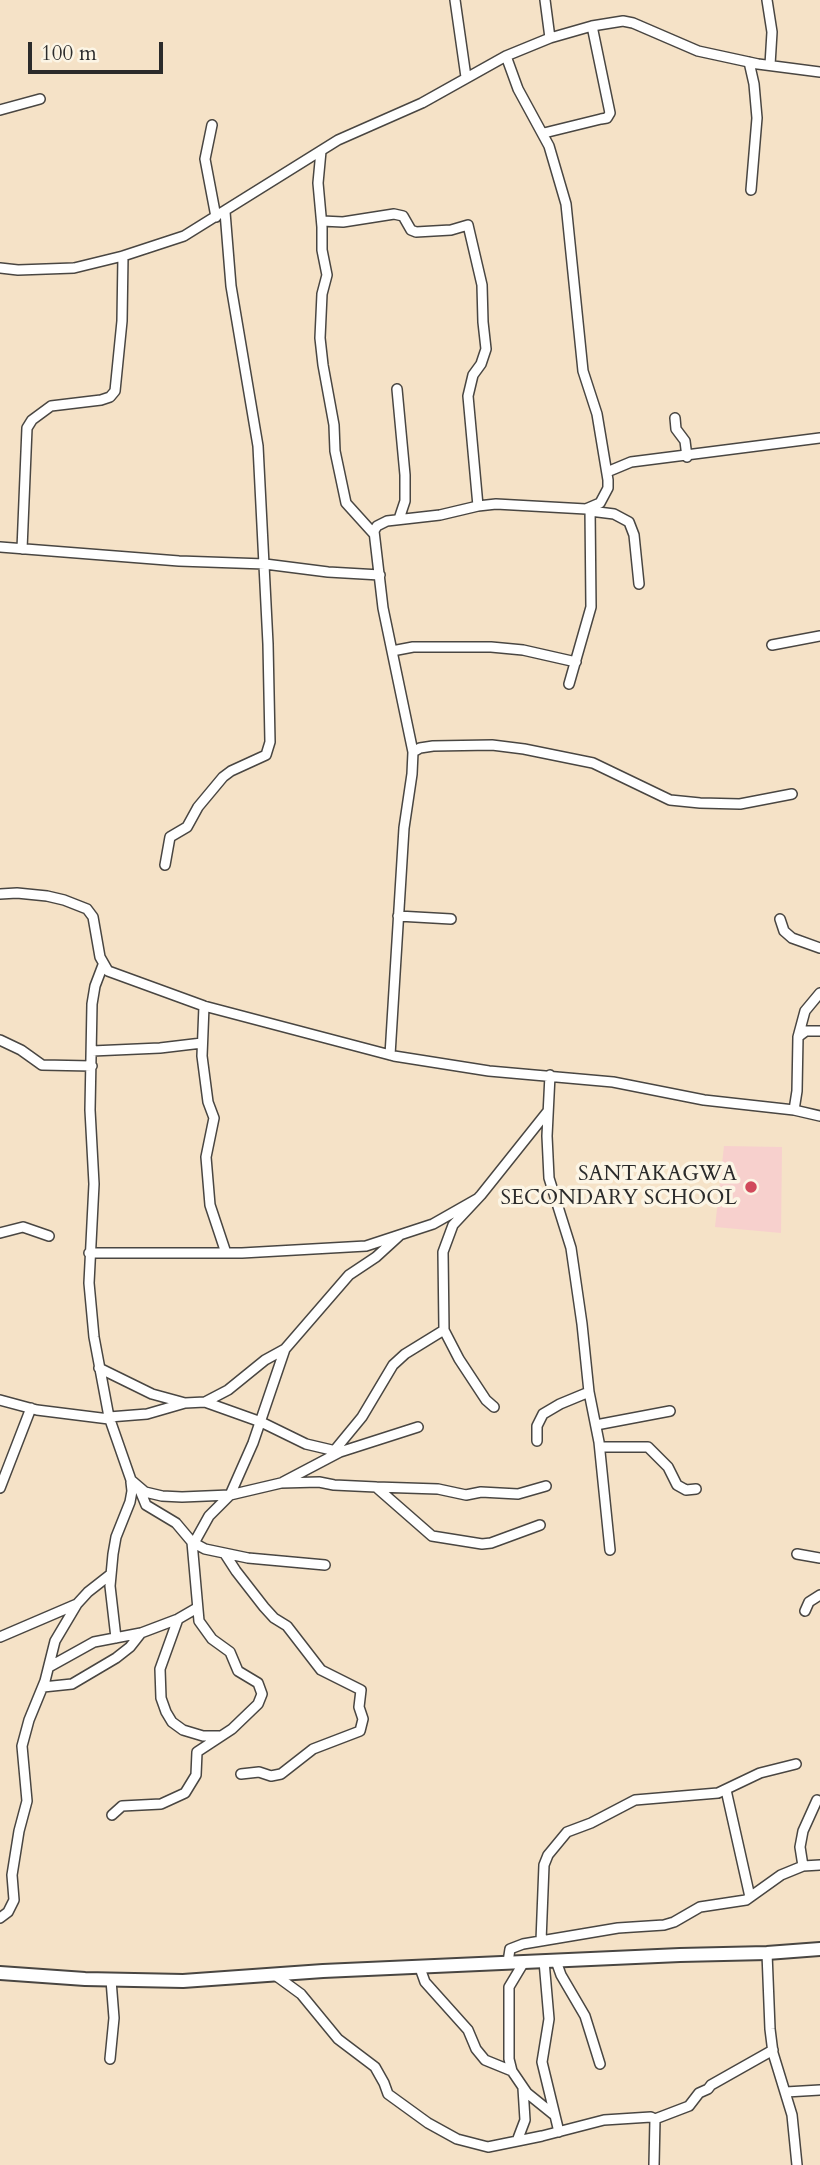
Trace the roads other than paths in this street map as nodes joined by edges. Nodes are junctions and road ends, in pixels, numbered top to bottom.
1 (455, 0) edge
2 (545, 0) edge
3 (766, 0) edge
4 (592, 26) junction
5 (550, 38) junction
6 (506, 56) junction
7 (749, 62) junction
8 (770, 65) junction
9 (820, 72) edge
10 (466, 77) junction
11 (40, 99) dead end
12 (0, 110) edge
13 (212, 125) dead end
14 (544, 133) junction
15 (321, 151) junction
16 (751, 190) dead end
17 (225, 212) junction
18 (216, 217) junction
19 (322, 221) junction
20 (123, 256) junction
21 (0, 268) edge
22 (397, 389) dead end
23 (675, 418) dead end
24 (820, 438) edge
25 (687, 457) junction
26 (607, 472) junction
27 (478, 506) junction
28 (590, 510) junction
29 (399, 519) junction
30 (374, 534) junction
31 (0, 547) edge
32 (22, 549) junction
33 (265, 564) junction
34 (380, 575) junction
35 (639, 584) dead end
36 (820, 636) edge
37 (772, 645) dead end
38 (392, 651) junction
39 (576, 662) junction
40 (569, 684) dead end
41 (413, 752) junction
42 (792, 794) dead end
43 (164, 864) dead end
44 (0, 894) edge
45 (398, 916) junction
46 (451, 919) dead end
47 (780, 919) dead end
48 (820, 948) edge
49 (103, 965) junction
50 (820, 993) edge
51 (204, 1006) junction
52 (820, 1031) edge
53 (798, 1037) junction
54 (0, 1040) edge
55 (202, 1043) junction
56 (92, 1051) junction
57 (390, 1055) junction
58 (92, 1066) junction
59 (550, 1075) junction
60 (794, 1110) junction
61 (548, 1111) junction
62 (820, 1116) edge
63 (477, 1199) junction
64 (0, 1233) edge
65 (49, 1236) dead end
66 (399, 1236) junction
67 (89, 1253) junction
68 (226, 1253) junction
69 (444, 1330) junction
70 (285, 1349) junction
71 (99, 1368) junction
72 (589, 1392) junction
73 (0, 1400) edge
74 (205, 1402) junction
75 (185, 1403) junction
76 (494, 1407) dead end
77 (31, 1408) junction
78 (670, 1411) dead end
79 (109, 1418) junction
80 (261, 1422) junction
81 (596, 1425) junction
82 (418, 1427) dead end
83 (537, 1441) dead end
84 (600, 1447) junction
85 (337, 1452) junction
86 (5, 1459) edge
87 (131, 1480) junction
88 (281, 1483) junction
89 (546, 1486) dead end
90 (376, 1487) junction
91 (0, 1488) edge
92 (139, 1488) junction
93 (696, 1489) dead end
94 (230, 1495) junction
95 (540, 1525) dead end
96 (193, 1543) junction
97 (610, 1550) dead end
98 (225, 1554) junction
99 (797, 1554) dead end
100 (820, 1558) edge
101 (324, 1565) dead end
102 (111, 1574) junction
103 (820, 1595) edge
104 (77, 1604) junction
105 (197, 1608) junction
106 (805, 1611) dead end
107 (178, 1619) junction
108 (141, 1633) junction
109 (0, 1637) edge
110 (116, 1637) junction
111 (49, 1667) junction
112 (43, 1687) junction
113 (221, 1736) junction
114 (796, 1764) dead end
115 (241, 1774) dead end
116 (726, 1790) junction
117 (817, 1800) dead end
118 (112, 1815) dead end
119 (820, 1865) edge
120 (803, 1866) junction
121 (750, 1897) junction
122 (0, 1918) edge
123 (541, 1941) junction
124 (820, 1949) edge
125 (768, 1953) junction
126 (550, 1961) junction
127 (508, 1962) junction
128 (524, 1962) junction
129 (420, 1968) junction
130 (0, 1973) edge
131 (275, 1975) junction
132 (111, 1980) junction
133 (773, 2050) junction
134 (110, 2059) dead end
135 (600, 2064) dead end
136 (512, 2071) junction
137 (523, 2087) junction
138 (820, 2090) edge
139 (786, 2092) junction
140 (554, 2114) junction
141 (654, 2119) junction
142 (559, 2132) junction
143 (517, 2141) junction
144 (654, 2165) edge
145 (797, 2165) edge

1 - 10 street
2 - 5 street
3 - 8 street
4 - 5 street
4 - 7 street
4 - 14 street
5 - 6 street
6 - 10 street
6 - 14 street
7 - 8 street
7 - 16 street
8 - 9 street
10 - 15 street
11 - 12 street
13 - 18 street
14 - 26 street
15 - 17 street
15 - 19 street
17 - 18 street
17 - 33 street
18 - 20 street
19 - 27 street
19 - 30 street
20 - 21 street
20 - 32 street
22 - 29 street
23 - 25 street
24 - 25 street
25 - 26 street
26 - 28 street
27 - 28 street
27 - 29 street
28 - 35 street
28 - 39 street
29 - 30 street
30 - 34 street
31 - 32 street
32 - 33 street
33 - 34 street
33 - 43 street
34 - 38 street
36 - 37 street
38 - 39 street
38 - 41 street
39 - 40 street
41 - 42 street
41 - 45 street
44 - 49 street
45 - 46 street
45 - 57 street
47 - 48 street
49 - 51 street
49 - 56 street
50 - 53 street
51 - 55 street
51 - 57 street
52 - 53 street
53 - 60 street
54 - 58 street
55 - 56 street
55 - 68 street
56 - 58 street
57 - 59 street
58 - 67 street
59 - 60 street
59 - 61 street
60 - 62 street
61 - 63 street
61 - 72 street
63 - 66 street
63 - 69 street
64 - 65 street
66 - 68 street
66 - 70 street
67 - 68 street
67 - 71 street
69 - 76 street
69 - 85 street
70 - 74 street
70 - 80 street
71 - 75 street
71 - 79 street
72 - 81 street
72 - 83 street
73 - 77 street
74 - 75 street
74 - 80 street
75 - 79 street
77 - 79 street
77 - 86 street
78 - 81 street
79 - 87 street
80 - 85 street
80 - 94 street
81 - 84 street
82 - 85 street
84 - 93 street
84 - 97 street
85 - 88 street
86 - 91 street
87 - 92 street
87 - 102 street
88 - 90 street
88 - 94 street
89 - 90 street
90 - 95 street
92 - 94 street
92 - 96 street
94 - 96 street
96 - 98 street
96 - 105 street
98 - 101 street
98 - 115 street
99 - 100 street
102 - 104 street
102 - 110 street
103 - 106 street
104 - 109 street
104 - 111 street
105 - 107 street
105 - 113 street
107 - 108 street
107 - 113 street
108 - 110 street
108 - 112 street
110 - 111 street
111 - 112 street
112 - 122 street
113 - 118 street
114 - 116 street
116 - 121 street
116 - 123 street
117 - 120 street
119 - 120 street
120 - 121 street
121 - 123 street
123 - 127 street
124 - 125 street
125 - 126 street
125 - 133 street
126 - 128 street
126 - 135 street
126 - 140 street
127 - 128 street
127 - 129 street
128 - 136 street
129 - 131 street
129 - 136 street
130 - 132 street
131 - 132 street
131 - 143 street
132 - 134 street
133 - 139 street
133 - 141 street
136 - 137 street
137 - 140 street
137 - 143 street
138 - 139 street
139 - 145 street
140 - 142 street
141 - 142 street
141 - 144 street
142 - 143 street

